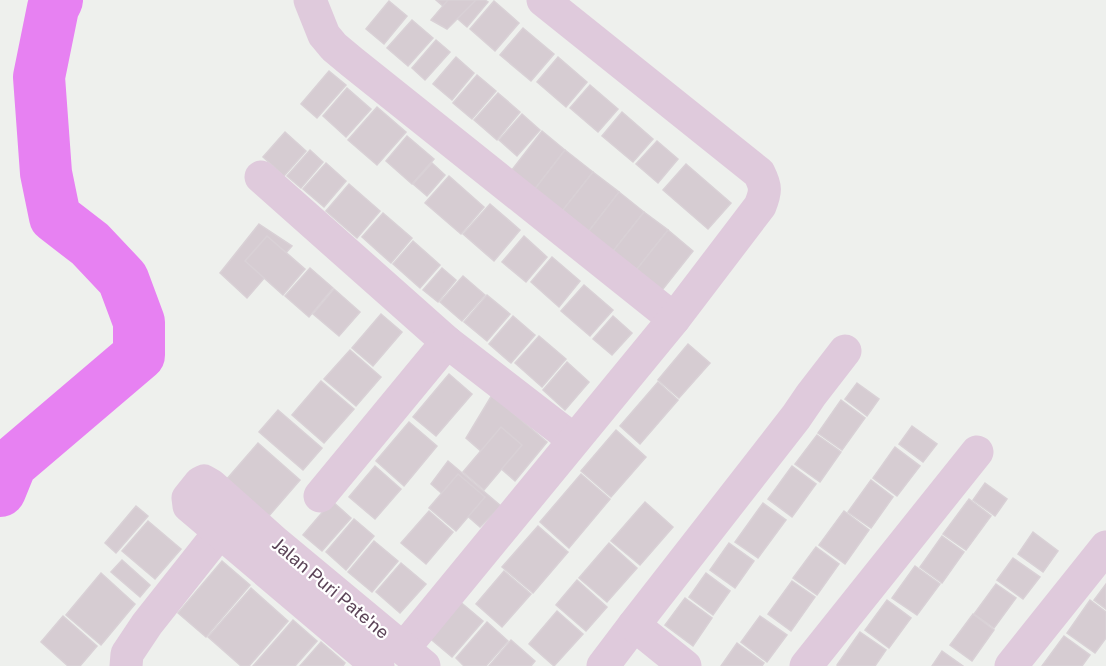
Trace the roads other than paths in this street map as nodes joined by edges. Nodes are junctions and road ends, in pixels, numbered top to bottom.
1 (310, 0) edge
2 (543, 0) edge
3 (261, 177) dead end
4 (674, 319) junction
5 (447, 342) junction
6 (845, 351) dead end
7 (574, 440) junction
8 (978, 452) dead end
9 (320, 496) dead end
10 (1106, 547) edge
11 (634, 625) junction
12 (402, 660) edge
13 (126, 666) edge
14 (603, 666) edge
15 (685, 666) edge
16 (806, 666) edge
17 (1011, 666) edge

1 - 4 street
2 - 4 street
3 - 5 street
4 - 7 street
5 - 7 street
5 - 9 street
6 - 11 street
7 - 12 street
8 - 16 street
10 - 17 street
11 - 14 street
11 - 15 street
12 - 13 street, Jalan Puri Pate'ne

